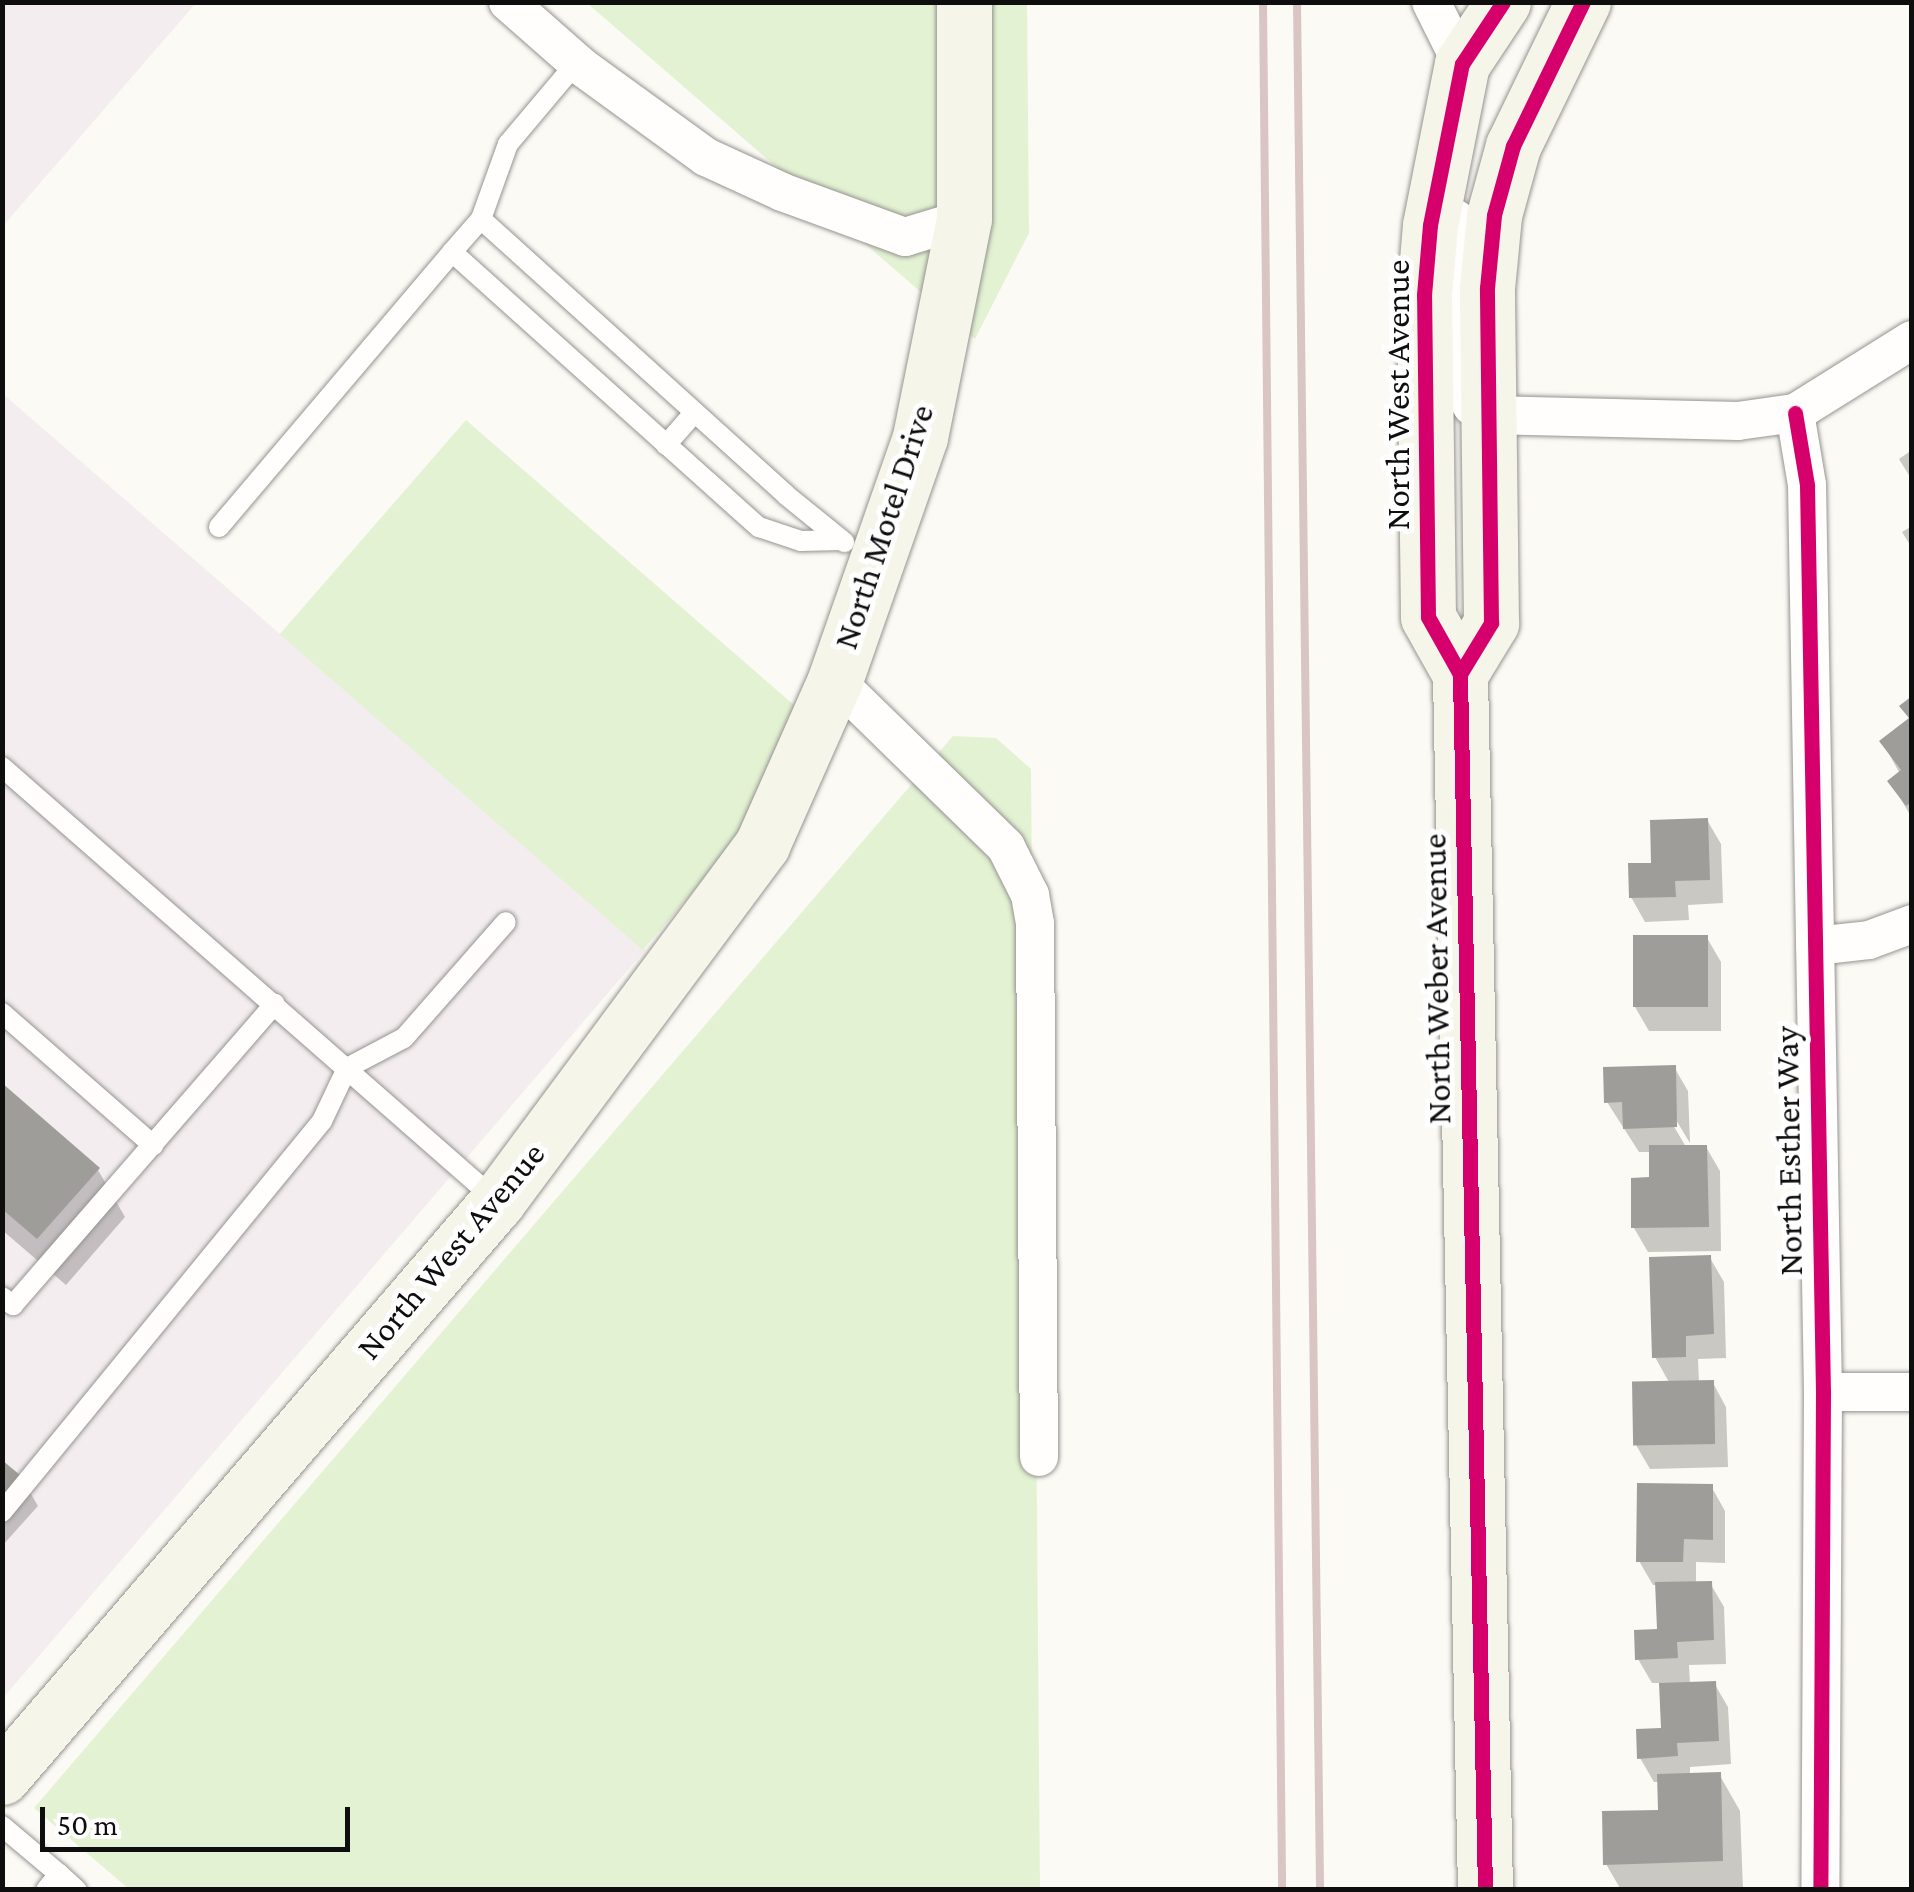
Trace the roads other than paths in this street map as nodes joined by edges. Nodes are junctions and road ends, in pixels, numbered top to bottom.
1 (508, 2) edge
2 (964, 2) edge
3 (1431, 2) edge
4 (1503, 2) edge
5 (1584, 2) edge
6 (577, 62) junction
7 (1462, 64) junction
8 (1448, 128) junction
9 (481, 219) junction
10 (964, 219) junction
11 (452, 252) junction
12 (1912, 340) edge
13 (694, 413) junction
14 (1795, 413) junction
15 (1488, 415) junction
16 (666, 445) junction
17 (786, 495) junction
18 (219, 527) dead end
19 (759, 527) junction
20 (858, 550) junction
21 (1460, 674) junction
22 (835, 680) junction
23 (2, 767) edge
24 (506, 922) dead end
25 (1912, 924) edge
26 (1815, 946) junction
27 (276, 1004) junction
28 (2, 1013) edge
29 (347, 1068) junction
30 (153, 1145) junction
31 (497, 1202) junction
32 (6, 1306) edge
33 (1823, 1392) junction
34 (1912, 1392) edge
35 (1038, 1456) dead end
36 (2, 1512) edge
37 (2, 1777) edge
38 (2, 1826) edge
39 (52, 1882) edge
40 (77, 1890) edge
41 (1485, 1890) edge
42 (1820, 1890) edge

1 - 6 street
2 - 10 street, North Motel Drive
3 - 7 street
4 - 7 street, North West Avenue
5 - 15 street
6 - 9 lane
6 - 10 street
7 - 8 street, North West Avenue
8 - 15 street
8 - 21 street, North West Avenue
9 - 11 lane
9 - 13 lane
10 - 20 street, North Motel Drive
11 - 16 lane
11 - 18 lane
12 - 14 street
13 - 16 lane
13 - 17 lane
14 - 15 street
14 - 26 street, North Esther Way
15 - 21 street
16 - 19 lane
17 - 19 lane
17 - 20 lane
19 - 20 lane
20 - 22 street, North Motel Drive
21 - 41 street, North Weber Avenue
22 - 31 street, North West Avenue
22 - 35 street, North Motel Drive
23 - 27 lane
24 - 29 lane
25 - 26 street
26 - 33 street, North Esther Way
27 - 29 lane
27 - 30 lane
28 - 30 lane
29 - 31 lane
29 - 36 lane
30 - 32 lane
31 - 37 street, North West Avenue
33 - 34 street
33 - 42 street, North Esther Way
38 - 39 lane
39 - 40 lane

